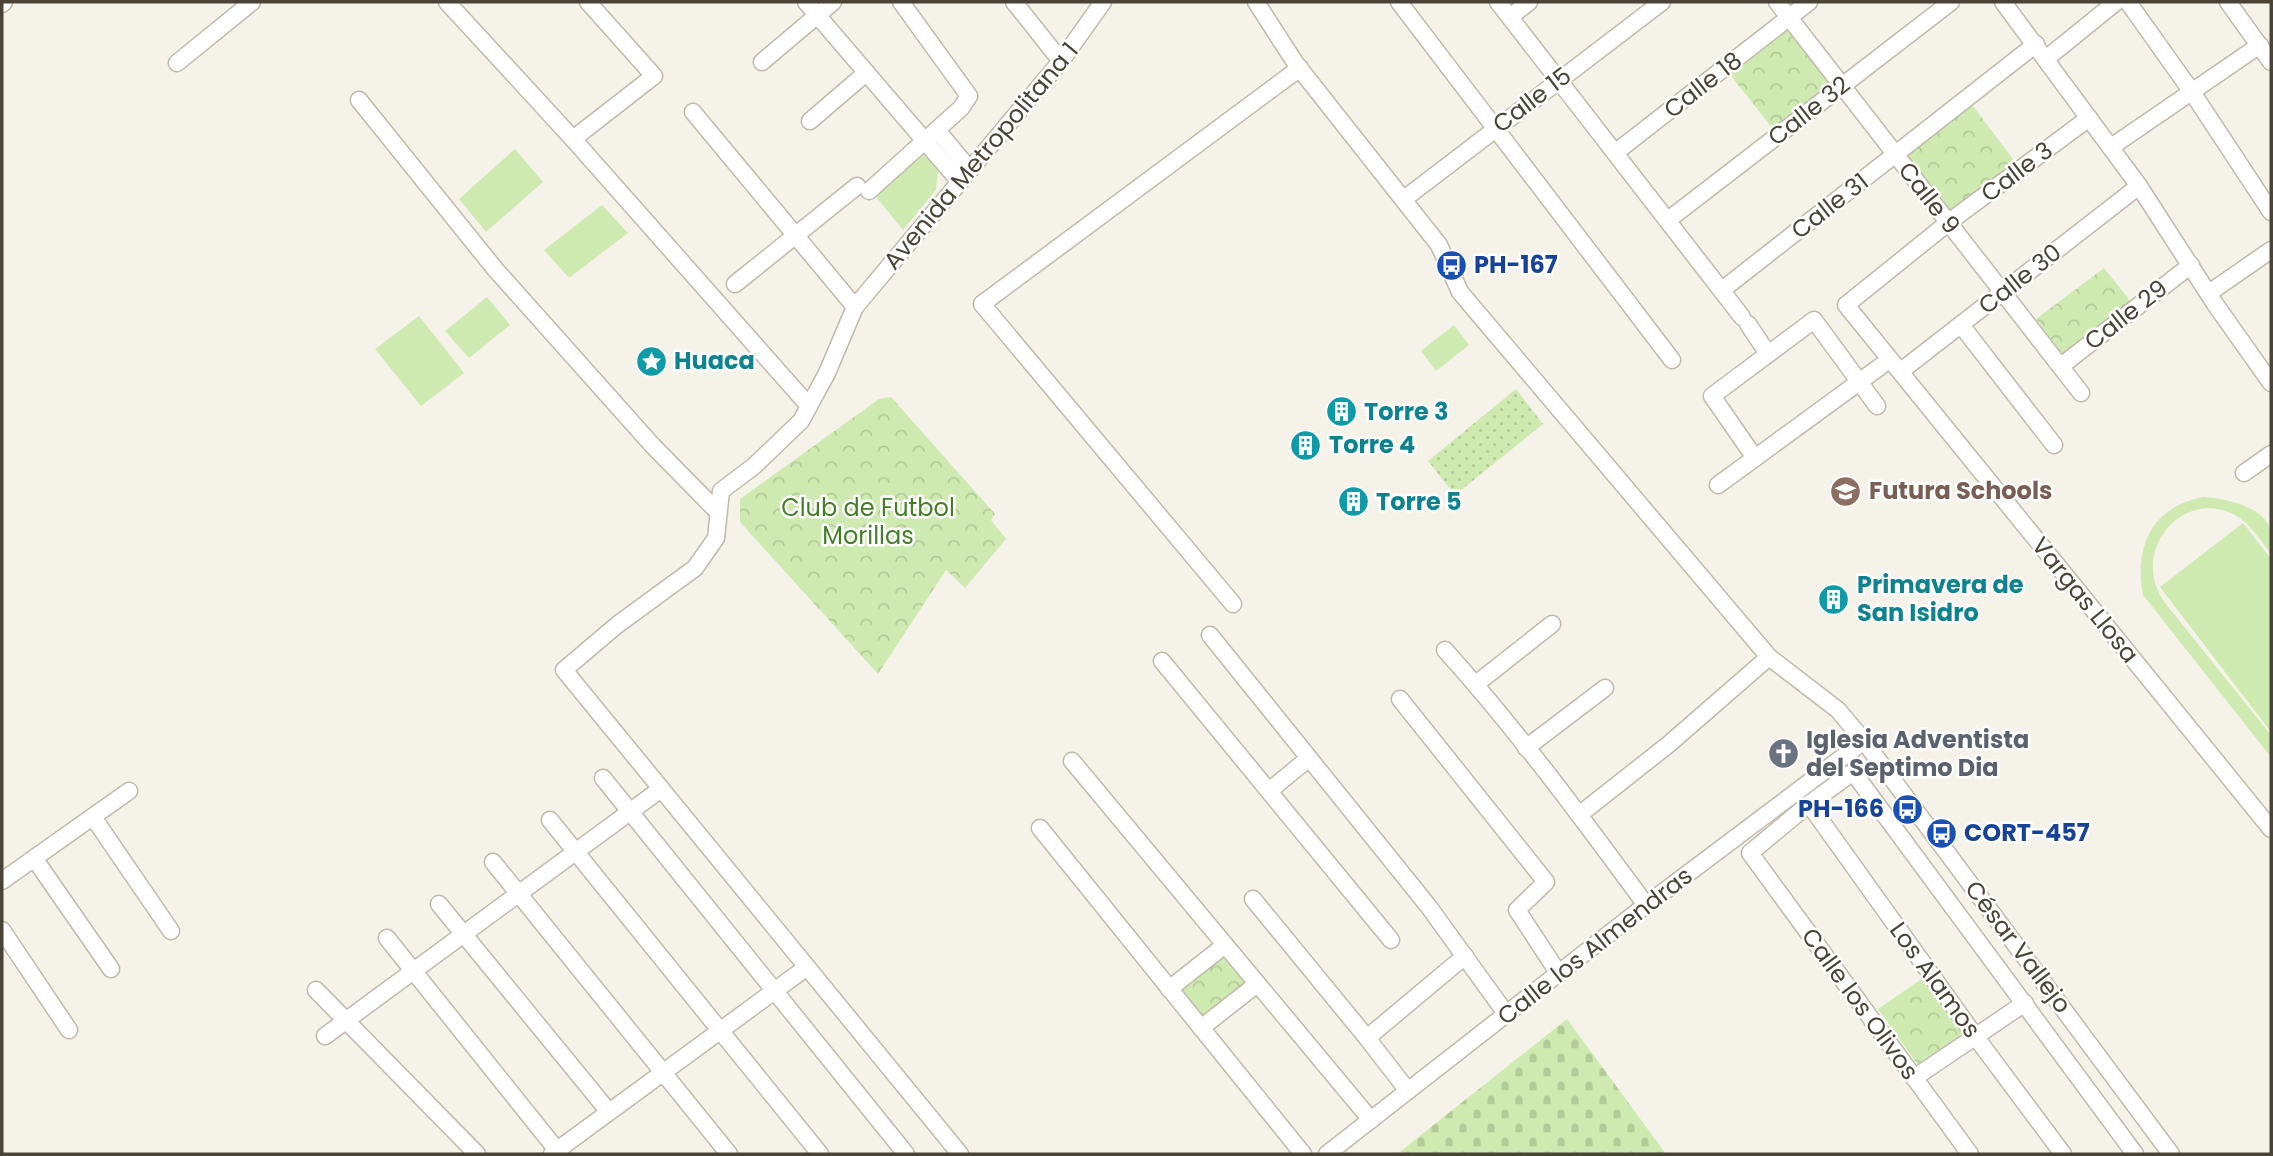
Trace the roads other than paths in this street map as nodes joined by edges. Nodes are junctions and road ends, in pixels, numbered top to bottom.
1 (253, 2) edge
2 (447, 2) edge
3 (588, 2) edge
4 (806, 2) edge
5 (833, 2) edge
6 (901, 2) edge
7 (1014, 2) edge
8 (1103, 2) edge
9 (1256, 2) edge
10 (1399, 2) edge
11 (1498, 2) edge
12 (1529, 2) edge
13 (1662, 2) edge
14 (1777, 2) edge
15 (1809, 2) edge
16 (1951, 2) edge
17 (2003, 2) edge
18 (2116, 2) edge
19 (2128, 2) edge
20 (2228, 2) edge
21 (817, 15) junction
22 (1510, 17) junction
23 (1789, 17) junction
24 (2036, 44) junction
25 (2260, 45) junction
26 (2047, 58) junction
27 (1061, 61) junction
28 (762, 62) dead end
29 (2271, 62) edge
30 (177, 63) dead end
31 (1300, 68) junction
32 (866, 73) junction
33 (1560, 80) junction
34 (1842, 86) junction
35 (2192, 92) junction
36 (359, 100) dead end
37 (693, 112) dead end
38 (2089, 118) junction
39 (810, 121) dead end
40 (1496, 127) junction
41 (937, 130) junction
42 (573, 139) junction
43 (925, 142) junction
44 (2111, 147) junction
45 (1616, 152) junction
46 (1895, 155) junction
47 (965, 176) junction
48 (2139, 186) junction
49 (1404, 199) junction
50 (2271, 212) edge
51 (1668, 220) junction
52 (1949, 222) junction
53 (795, 235) junction
54 (2271, 250) edge
55 (2191, 265) junction
56 (735, 284) dead end
57 (1722, 290) junction
58 (2003, 291) junction
59 (2209, 293) junction
60 (1846, 305) joint
61 (855, 307) junction
62 (1961, 325) junction
63 (1769, 354) junction
64 (1672, 360) dead end
65 (1881, 366) dead end
66 (2061, 366) junction
67 (1901, 371) junction
68 (1859, 382) junction
69 (2271, 383) edge
70 (2081, 393) dead end
71 (809, 406) junction
72 (1877, 407) dead end
73 (2054, 446) dead end
74 (2271, 454) edge
75 (1755, 457) junction
76 (2244, 473) dead end
77 (1718, 485) dead end
78 (717, 511) junction
79 (1233, 604) dead end
80 (1552, 624) dead end
81 (1210, 635) dead end
82 (1445, 650) dead end
83 (1769, 657) junction
84 (1162, 661) dead end
85 (1476, 684) junction
86 (1605, 688) dead end
87 (1400, 699) dead end
88 (1864, 741) junction
89 (1526, 748) junction
90 (1309, 758) junction
91 (1072, 761) dead end
92 (603, 778) dead end
93 (662, 789) junction
94 (1269, 791) junction
95 (130, 792) dead end
96 (1809, 804) junction
97 (630, 812) junction
98 (1579, 815) junction
99 (93, 817) junction
100 (550, 820) dead end
101 (1040, 828) dead end
102 (2271, 829) edge
103 (576, 852) junction
104 (34, 859) junction
105 (493, 862) dead end
106 (2, 881) edge
107 (519, 894) junction
108 (1253, 899) dead end
109 (439, 904) dead end
110 (1646, 905) junction
111 (2, 930) edge
112 (171, 931) dead end
113 (464, 934) junction
114 (387, 938) dead end
115 (1391, 940) dead end
116 (1225, 945) junction
117 (1465, 956) junction
118 (807, 967) junction
119 (111, 969) dead end
120 (413, 971) junction
121 (1559, 974) junction
122 (1257, 984) junction
123 (1169, 989) junction
124 (316, 990) dead end
125 (774, 991) junction
126 (2025, 1003) junction
127 (1507, 1014) junction
128 (346, 1021) junction
129 (1201, 1028) junction
130 (69, 1030) dead end
131 (720, 1030) junction
132 (326, 1036) dead end
133 (1975, 1036) junction
134 (1367, 1038) junction
135 (663, 1073) junction
136 (1914, 1078) junction
137 (1408, 1091) junction
138 (609, 1112) junction
139 (1371, 1120) junction
140 (556, 1153) edge
141 (477, 1154) edge
142 (729, 1154) edge
143 (820, 1154) edge
144 (906, 1154) edge
145 (960, 1154) edge
146 (1303, 1154) edge
147 (1327, 1154) edge
148 (1970, 1154) edge
149 (2063, 1154) edge
150 (2135, 1154) edge
151 (2171, 1154) edge

1 - 30 street
2 - 42 street
3 - 42 street
4 - 21 street
5 - 21 street
6 - 41 street
7 - 27 street
8 - 27 street, Avenida Metropolitana 1
9 - 31 street, César Vallejo
10 - 40 street
11 - 22 street
12 - 22 street
13 - 33 street, Calle 15
14 - 23 street, Calle 9
15 - 23 street, Calle 18
16 - 34 street, Calle 32
17 - 24 street
18 - 26 street
19 - 35 street
20 - 25 street
21 - 28 street
21 - 32 street
22 - 33 street
23 - 34 street, Calle 9
23 - 45 street, Calle 18
24 - 26 street
24 - 46 street, Calle 31
25 - 29 street
25 - 35 street
26 - 38 street
27 - 47 street, Avenida Metropolitana 1
31 - 49 street, César Vallejo
31 - 79 street
32 - 39 street
32 - 43 street
33 - 40 street, Calle 15
33 - 45 street
34 - 46 street, Calle 9
34 - 51 street, Calle 32
35 - 44 street
35 - 50 street
36 - 78 street
37 - 53 street
38 - 44 street
38 - 52 street, Calle 3
40 - 49 street, Calle 15
40 - 64 street
41 - 43 street
41 - 47 street
42 - 71 street
43 - 47 street
43 - 53 street
44 - 48 street
45 - 51 street
46 - 52 street, Calle 9
46 - 57 street, Calle 31
47 - 61 street, Avenida Metropolitana 1
48 - 55 street
48 - 58 street, Calle 30
49 - 83 street, César Vallejo
51 - 57 street
52 - 58 street, Calle 9
52 - 60 street, Calle 3
53 - 56 street
53 - 61 street
54 - 59 street
55 - 59 street
55 - 66 street, Calle 29
57 - 63 street
58 - 62 street, Calle 30
58 - 66 street, Calle 9
59 - 69 street
60 - 67 street, Vargas Llosa
61 - 71 street, Avenida Metropolitana 1
62 - 67 street, Calle 30
62 - 73 street
63 - 68 street
63 - 75 street
65 - 68 street
66 - 70 street, Calle 9
67 - 102 street, Vargas Llosa
68 - 72 street
68 - 75 street
71 - 78 street, Avenida Metropolitana 1
74 - 76 street
75 - 77 street
78 - 93 street, Avenida Metropolitana 1
80 - 85 street
81 - 90 street
82 - 85 street
83 - 88 street, César Vallejo
83 - 98 street
84 - 94 street
85 - 89 street
86 - 89 street
87 - 121 street
88 - 110 street, Calle los Almendras
88 - 151 street, César Vallejo
89 - 98 street
90 - 94 street
90 - 117 street
91 - 116 street
92 - 97 street
93 - 97 street
93 - 118 street
94 - 115 street
95 - 99 street
96 - 126 street
96 - 133 street, Los Alamos
96 - 136 street, Calle los Olivos
97 - 103 street
97 - 125 street
98 - 110 street
99 - 104 street
99 - 112 street
100 - 103 street
101 - 123 street
103 - 107 street
103 - 131 street
104 - 106 street
104 - 119 street
105 - 107 street
107 - 113 street
107 - 135 street
108 - 134 street
109 - 113 street
110 - 121 street, Calle los Almendras
111 - 130 street
113 - 120 street
113 - 138 street
114 - 120 street
116 - 122 street
116 - 123 street
117 - 127 street
117 - 134 street
118 - 125 street
118 - 145 street
120 - 128 street
120 - 140 street
121 - 127 street, Calle los Almendras
122 - 129 street
122 - 139 street
123 - 129 street
124 - 128 street
125 - 131 street
125 - 144 street
126 - 133 street
126 - 150 street
127 - 137 street, Calle los Almendras
128 - 132 street
128 - 141 street
129 - 146 street
131 - 135 street
131 - 143 street
133 - 136 street
133 - 149 street, Los Alamos
134 - 137 street
135 - 138 street
135 - 142 street
136 - 148 street, Calle los Olivos
137 - 139 street, Calle los Almendras
138 - 140 street
139 - 147 street, Calle los Almendras

